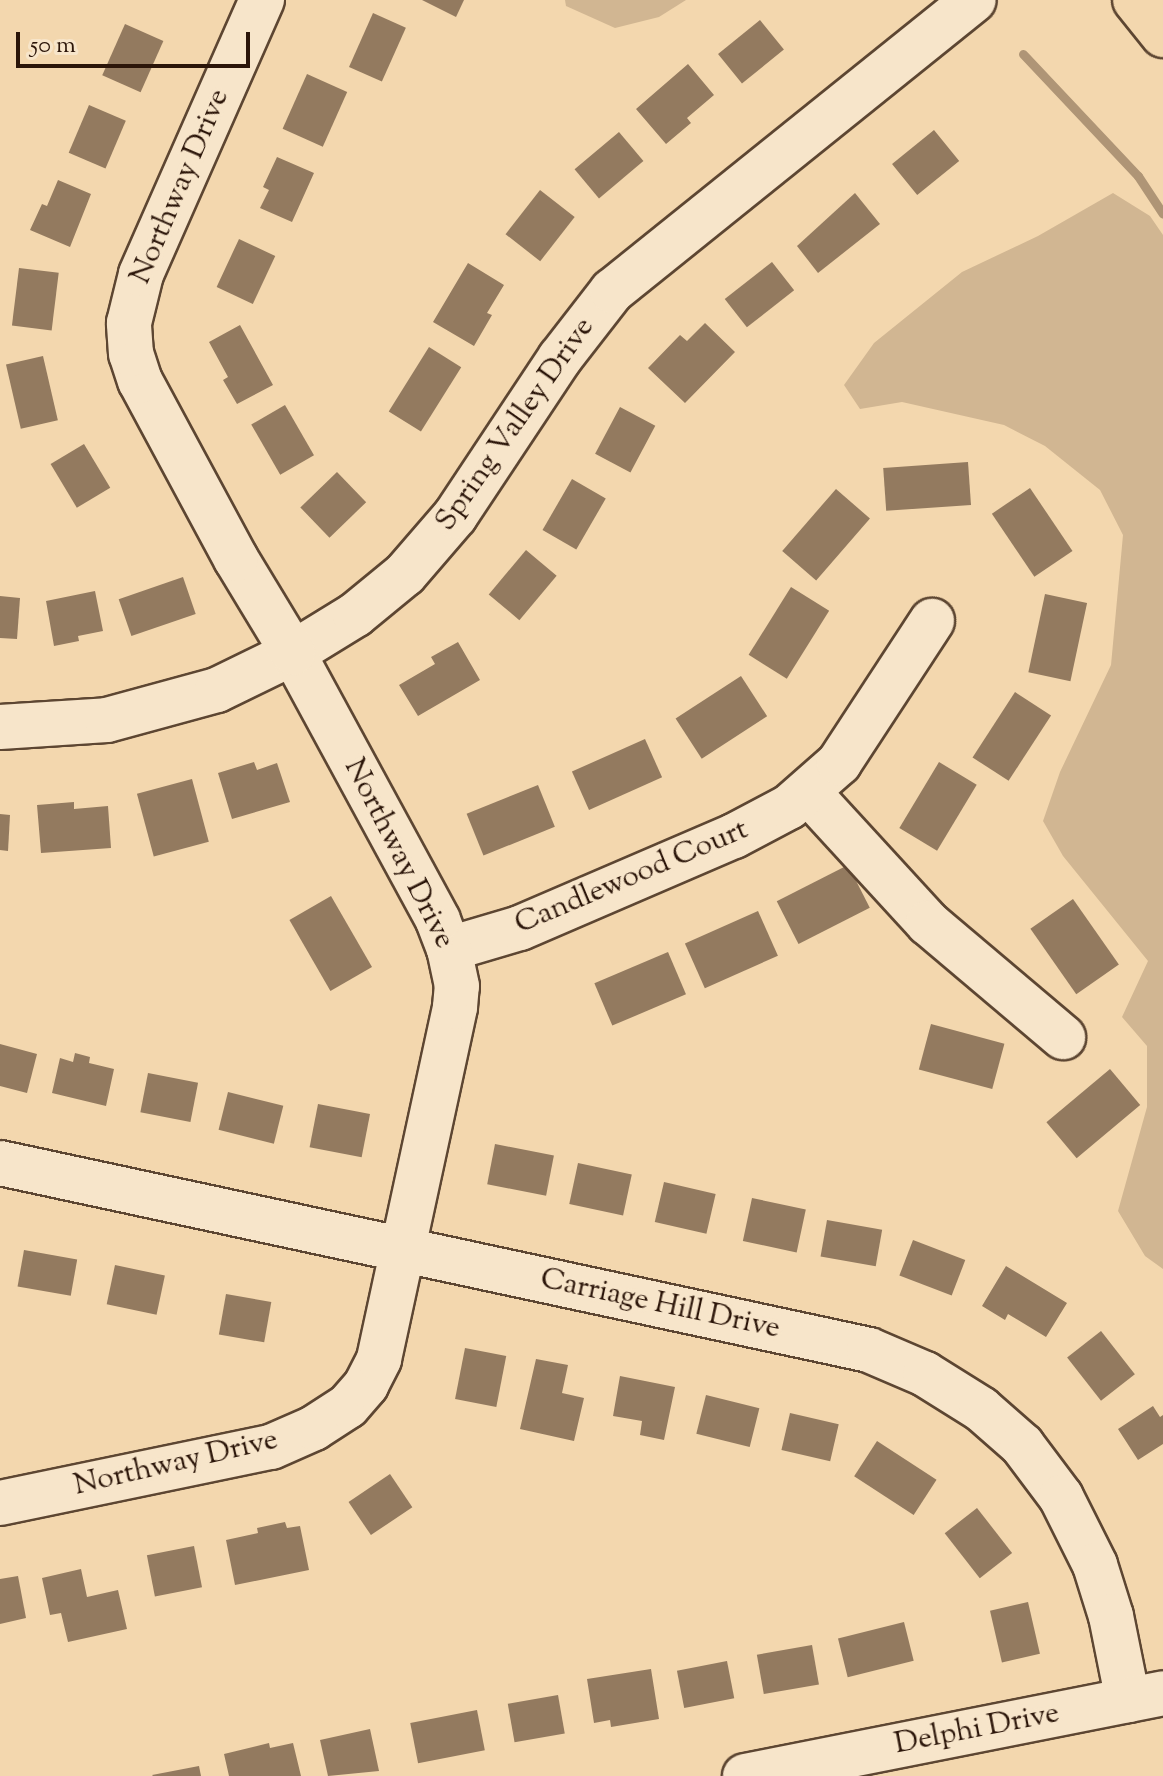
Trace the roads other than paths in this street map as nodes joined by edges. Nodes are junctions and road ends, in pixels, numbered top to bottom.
1 (262, 0) edge
2 (974, 0) edge
3 (1135, 0) edge
4 (1163, 35) edge
5 (932, 621) dead end
6 (293, 653) junction
7 (0, 727) edge
8 (808, 792) junction
9 (449, 949) junction
10 (1063, 1037) dead end
11 (0, 1163) edge
12 (406, 1250) junction
13 (0, 1503) edge
14 (1146, 1696) edge
15 (745, 1776) edge

1 - 6 street, Northway Drive
2 - 6 street, Spring Valley Drive
3 - 4 main road
5 - 8 street, Candlewood Court
6 - 7 street, Spring Valley Drive
6 - 9 street, Northway Drive
8 - 9 street, Candlewood Court
8 - 10 street
9 - 12 street, Northway Drive
11 - 12 street, Carriage Hill Drive
12 - 13 street, Northway Drive
12 - 14 street, Carriage Hill Drive
14 - 15 street, Delphi Drive

